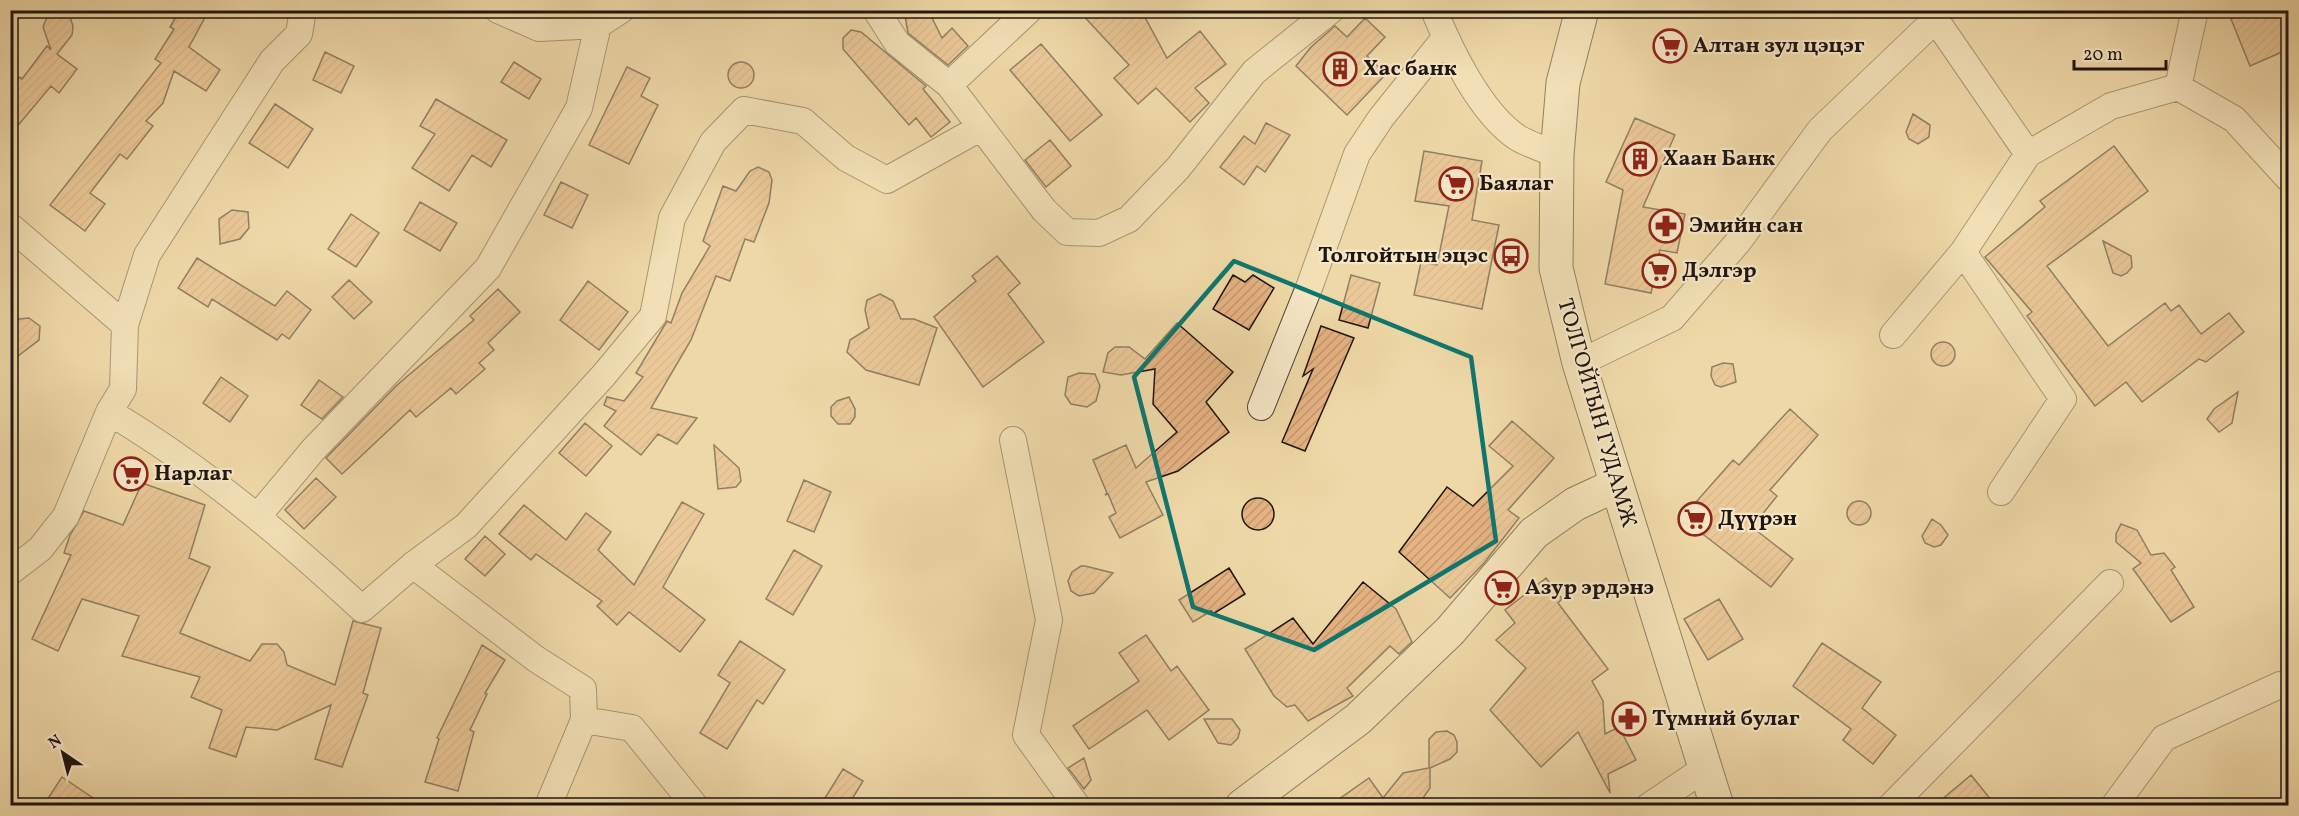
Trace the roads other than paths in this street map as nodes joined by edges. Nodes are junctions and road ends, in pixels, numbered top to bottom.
1 (303, 10) edge
2 (498, 10) edge
3 (621, 10) edge
4 (876, 10) edge
5 (1029, 10) edge
6 (1331, 10) edge
7 (1434, 10) edge
8 (1582, 10) edge
9 (1932, 15) edge
10 (2191, 16) edge
11 (598, 25) junction
12 (1445, 38) junction
13 (949, 85) junction
14 (2178, 87) junction
15 (980, 128) junction
16 (2028, 154) junction
17 (1557, 155) junction
18 (2289, 178) edge
19 (10, 226) edge
20 (1963, 252) junction
21 (125, 325) junction
22 (1893, 335) dead end
23 (1579, 363) junction
24 (1261, 407) dead end
25 (109, 412) junction
26 (1013, 440) dead end
27 (1616, 485) junction
28 (2001, 492) dead end
29 (258, 516) junction
30 (413, 565) junction
31 (10, 572) edge
32 (2110, 583) dead end
33 (2289, 685) edge
34 (584, 720) junction
35 (1704, 769) junction
36 (548, 806) edge
37 (695, 806) edge
38 (1077, 806) edge
39 (1242, 806) edge
40 (1649, 806) edge
41 (1717, 806) edge
42 (1891, 806) edge
43 (2114, 806) edge

1 - 21 street
2 - 11 street
3 - 11 street
4 - 13 street
5 - 13 street
6 - 15 street
7 - 12 street
8 - 17 main road, ТОЛГОЙТЫН ГУДАМЖ
9 - 16 street
9 - 23 street
10 - 14 street
11 - 29 street
12 - 17 street
12 - 24 street
13 - 15 street
14 - 16 street
14 - 18 street
15 - 30 street
16 - 20 street
17 - 23 main road, ТОЛГОЙТЫН ГУДАМЖ
19 - 21 street
20 - 22 street
20 - 28 street
21 - 25 street
23 - 27 main road, ТОЛГОЙТЫН ГУДАМЖ
25 - 29 street
25 - 31 street
26 - 38 street
27 - 35 main road, ТОЛГОЙТЫН ГУДАМЖ
27 - 39 main road
29 - 30 street
30 - 34 street
32 - 42 street
33 - 43 street
34 - 36 street
34 - 37 street
35 - 40 street
35 - 41 main road, ТОЛГОЙТЫН ГУДАМЖ

